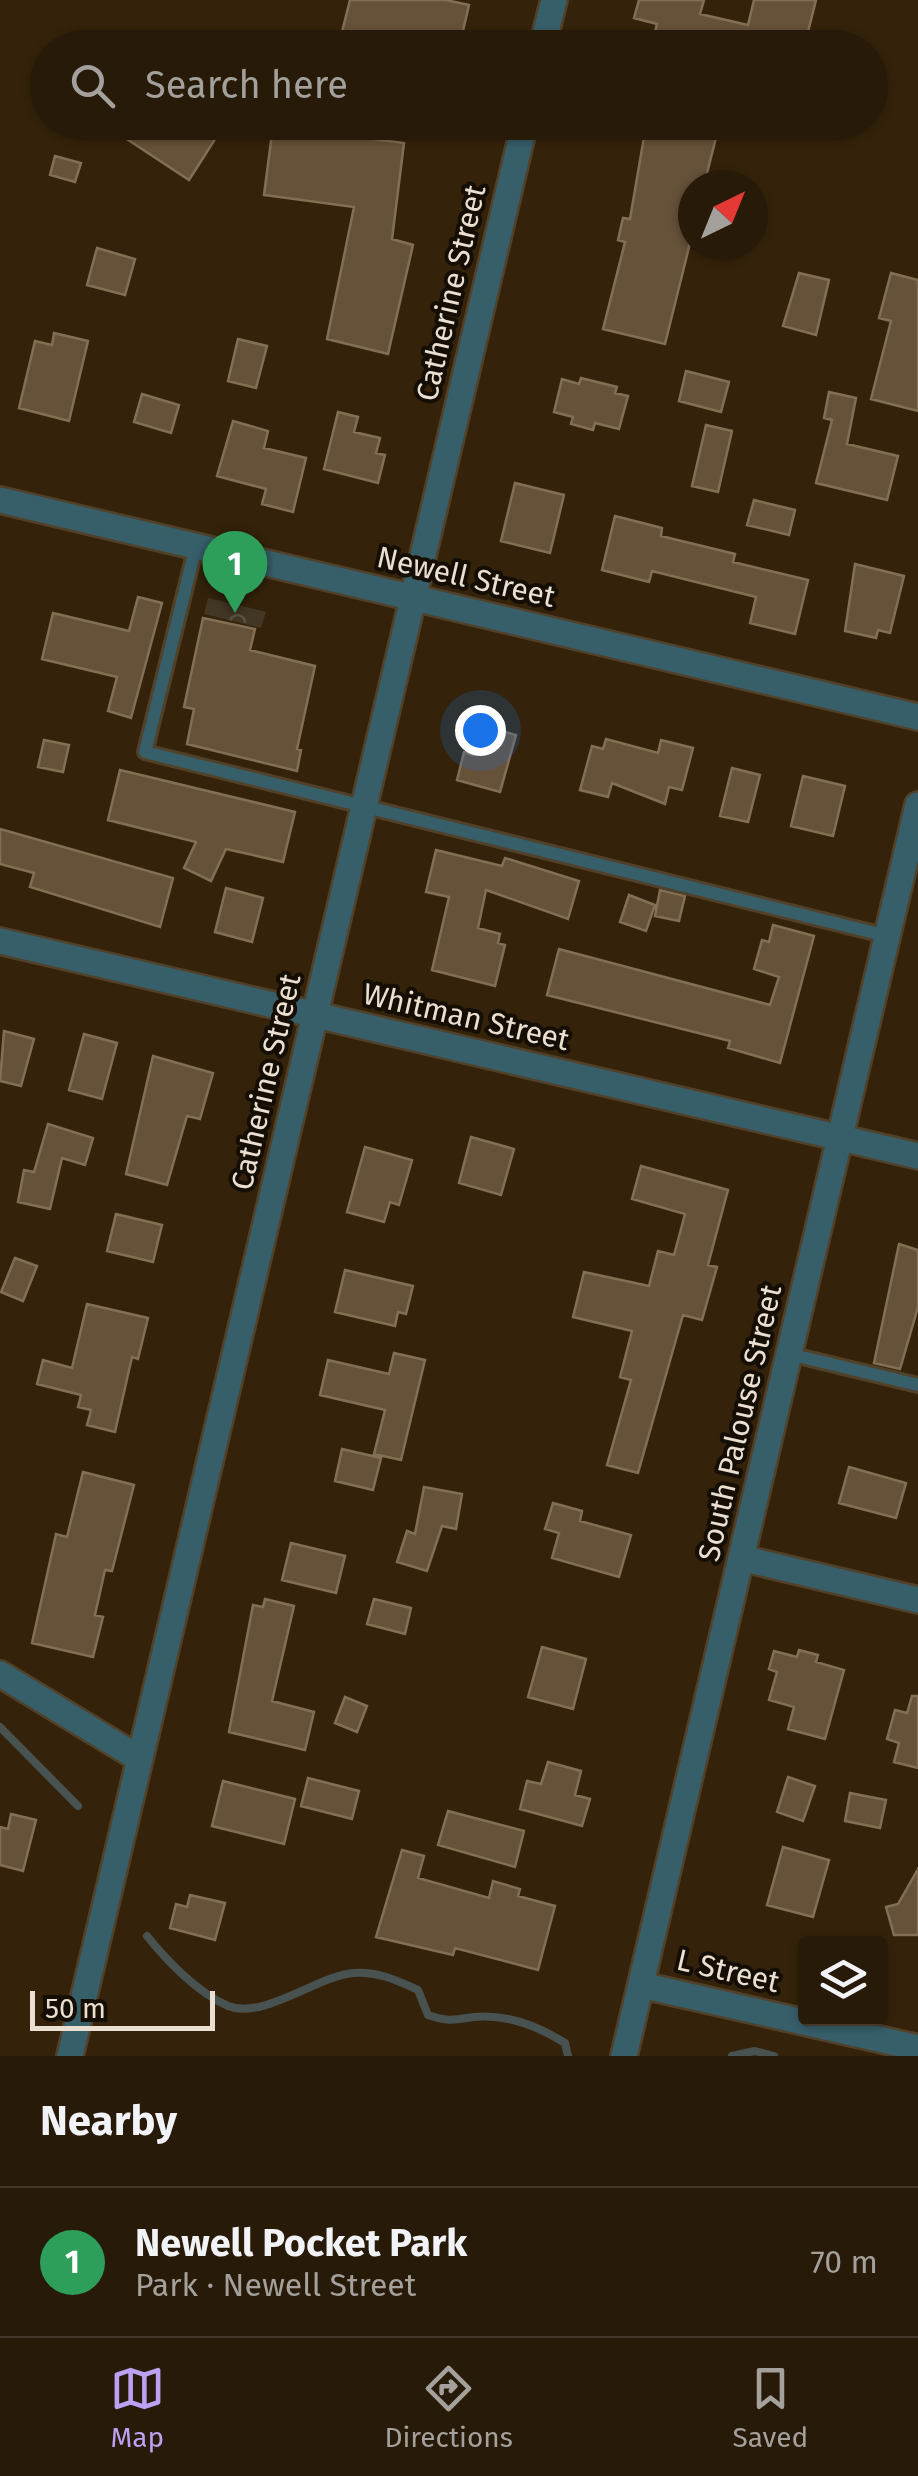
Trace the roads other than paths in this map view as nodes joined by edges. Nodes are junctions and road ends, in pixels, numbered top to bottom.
1 (554, 0) edge
2 (546, 30) edge
3 (521, 140) edge
4 (0, 500) edge
5 (196, 546) junction
6 (413, 598) junction
7 (918, 717) edge
8 (364, 804) junction
9 (918, 805) edge
10 (887, 936) junction
11 (0, 941) edge
12 (315, 1015) junction
13 (840, 1138) junction
14 (918, 1156) edge
15 (789, 1354) junction
16 (918, 1385) edge
17 (741, 1558) junction
18 (918, 1600) edge
19 (0, 1674) edge
20 (140, 1759) junction
21 (641, 1984) junction
22 (918, 2048) edge
23 (70, 2056) edge
24 (624, 2056) edge

1 - 2 street
3 - 6 street, Catherine Street
4 - 5 street, Newell Street
5 - 6 street, Newell Street
5 - 8 lane
6 - 7 street, Newell Street
6 - 8 street, Catherine Street
8 - 10 lane
8 - 12 street, Catherine Street
9 - 10 street, South Palouse Street
10 - 13 street, South Palouse Street
11 - 12 street, Whitman Street
12 - 13 street, Whitman Street
12 - 20 street, Catherine Street
13 - 14 street, Whitman Street
13 - 15 street, South Palouse Street
15 - 16 lane
15 - 17 street, South Palouse Street
17 - 18 street
17 - 21 street, South Palouse Street
19 - 20 street
20 - 23 street, Catherine Street
21 - 22 street, L Street
21 - 24 street, South Palouse Street

